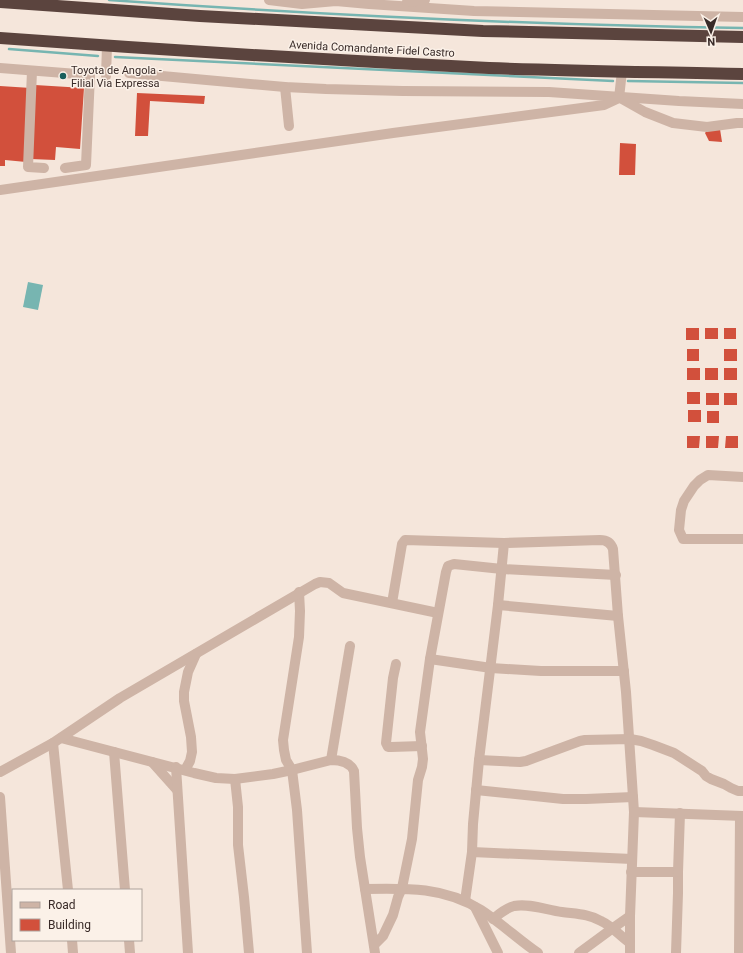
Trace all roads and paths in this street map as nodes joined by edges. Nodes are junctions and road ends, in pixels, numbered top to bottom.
1 (269, 0) edge
2 (332, 0) edge
3 (336, 0) edge
4 (425, 0) edge
5 (471, 0) edge
6 (0, 2) edge
7 (369, 2) edge
8 (474, 11) junction
9 (743, 17) edge
10 (743, 37) edge
11 (0, 38) edge
12 (107, 46) junction
13 (0, 68) edge
14 (32, 71) junction
15 (622, 71) junction
16 (129, 73) dead end
17 (743, 74) edge
18 (106, 76) dead end
19 (285, 87) junction
20 (618, 98) junction
21 (743, 104) edge
22 (743, 124) edge
23 (289, 126) dead end
24 (44, 168) dead end
25 (64, 168) dead end
26 (0, 190) edge
27 (743, 476) edge
28 (743, 539) edge
29 (504, 543) junction
30 (502, 569) junction
31 (616, 575) junction
32 (299, 592) junction
33 (392, 603) junction
34 (498, 605) junction
35 (438, 613) junction
36 (618, 616) junction
37 (350, 646) dead end
38 (196, 654) junction
39 (430, 659) junction
40 (396, 664) dead end
41 (490, 668) junction
42 (624, 671) junction
43 (630, 739) junction
44 (57, 740) junction
45 (422, 746) junction
46 (114, 752) junction
47 (331, 760) junction
48 (479, 760) junction
49 (152, 762) junction
50 (180, 769) junction
51 (292, 770) junction
52 (0, 772) edge
53 (235, 779) junction
54 (177, 790) junction
55 (476, 790) junction
56 (743, 791) edge
57 (0, 797) edge
58 (633, 797) junction
59 (634, 812) junction
60 (680, 813) junction
61 (742, 816) edge
62 (472, 852) junction
63 (632, 859) junction
64 (631, 872) junction
65 (678, 872) junction
66 (402, 888) junction
67 (68, 889) edge
68 (125, 889) edge
69 (365, 889) junction
70 (465, 901) junction
71 (475, 907) junction
72 (630, 916) junction
73 (492, 918) junction
74 (612, 928) junction
75 (72, 941) edge
76 (129, 941) edge
77 (630, 948) edge
78 (374, 949) edge
79 (11, 953) edge
80 (73, 953) edge
81 (130, 953) edge
82 (188, 953) edge
83 (249, 953) edge
84 (307, 953) edge
85 (498, 953) edge
86 (538, 953) edge
87 (579, 953) edge
88 (676, 953) edge
89 (739, 953) edge

1 - 3 street
2 - 3 street
3 - 7 street
4 - 7 street
5 - 8 street
6 - 10 highway
7 - 8 street
8 - 9 street
11 - 12 highway, Avenida Comandante Fidel Castro
12 - 15 highway, Avenida Comandante Fidel Castro
12 - 18 street
13 - 14 street
14 - 24 street
14 - 25 street
15 - 17 highway, Avenida Comandante Fidel Castro
15 - 20 street
16 - 19 street
19 - 20 street
19 - 23 street
20 - 21 street
20 - 22 street
20 - 26 street
27 - 28 street
29 - 30 street
29 - 31 street
29 - 33 street
30 - 31 street
30 - 34 street
30 - 35 street
31 - 36 street
32 - 33 street
32 - 38 street
32 - 51 street
33 - 35 street
34 - 36 street
34 - 41 street
35 - 39 street
36 - 42 street
37 - 47 street
38 - 44 street
38 - 50 street
39 - 41 street
39 - 45 street
40 - 45 street
41 - 42 street
41 - 48 street
42 - 43 street
43 - 48 street
43 - 56 street
43 - 58 street
44 - 46 street
44 - 52 street
44 - 67 street
45 - 66 street
46 - 49 street
46 - 68 street
47 - 51 street
47 - 69 street
48 - 55 street
49 - 50 street
49 - 54 street
50 - 53 street
50 - 54 street
51 - 53 street
51 - 84 street
53 - 83 street
54 - 82 street
55 - 58 street
55 - 62 street
57 - 79 street
58 - 59 street
59 - 60 street
59 - 63 street
60 - 61 street
60 - 65 street
61 - 89 street
62 - 63 street
62 - 70 street
63 - 64 street
64 - 65 street
64 - 72 street
65 - 88 street
66 - 69 street
66 - 70 street
66 - 78 street
69 - 78 street
70 - 71 street
71 - 73 street
71 - 85 street
72 - 74 street
72 - 77 street
73 - 74 street
73 - 86 street
74 - 77 street
74 - 87 street
75 - 80 street
76 - 81 street

